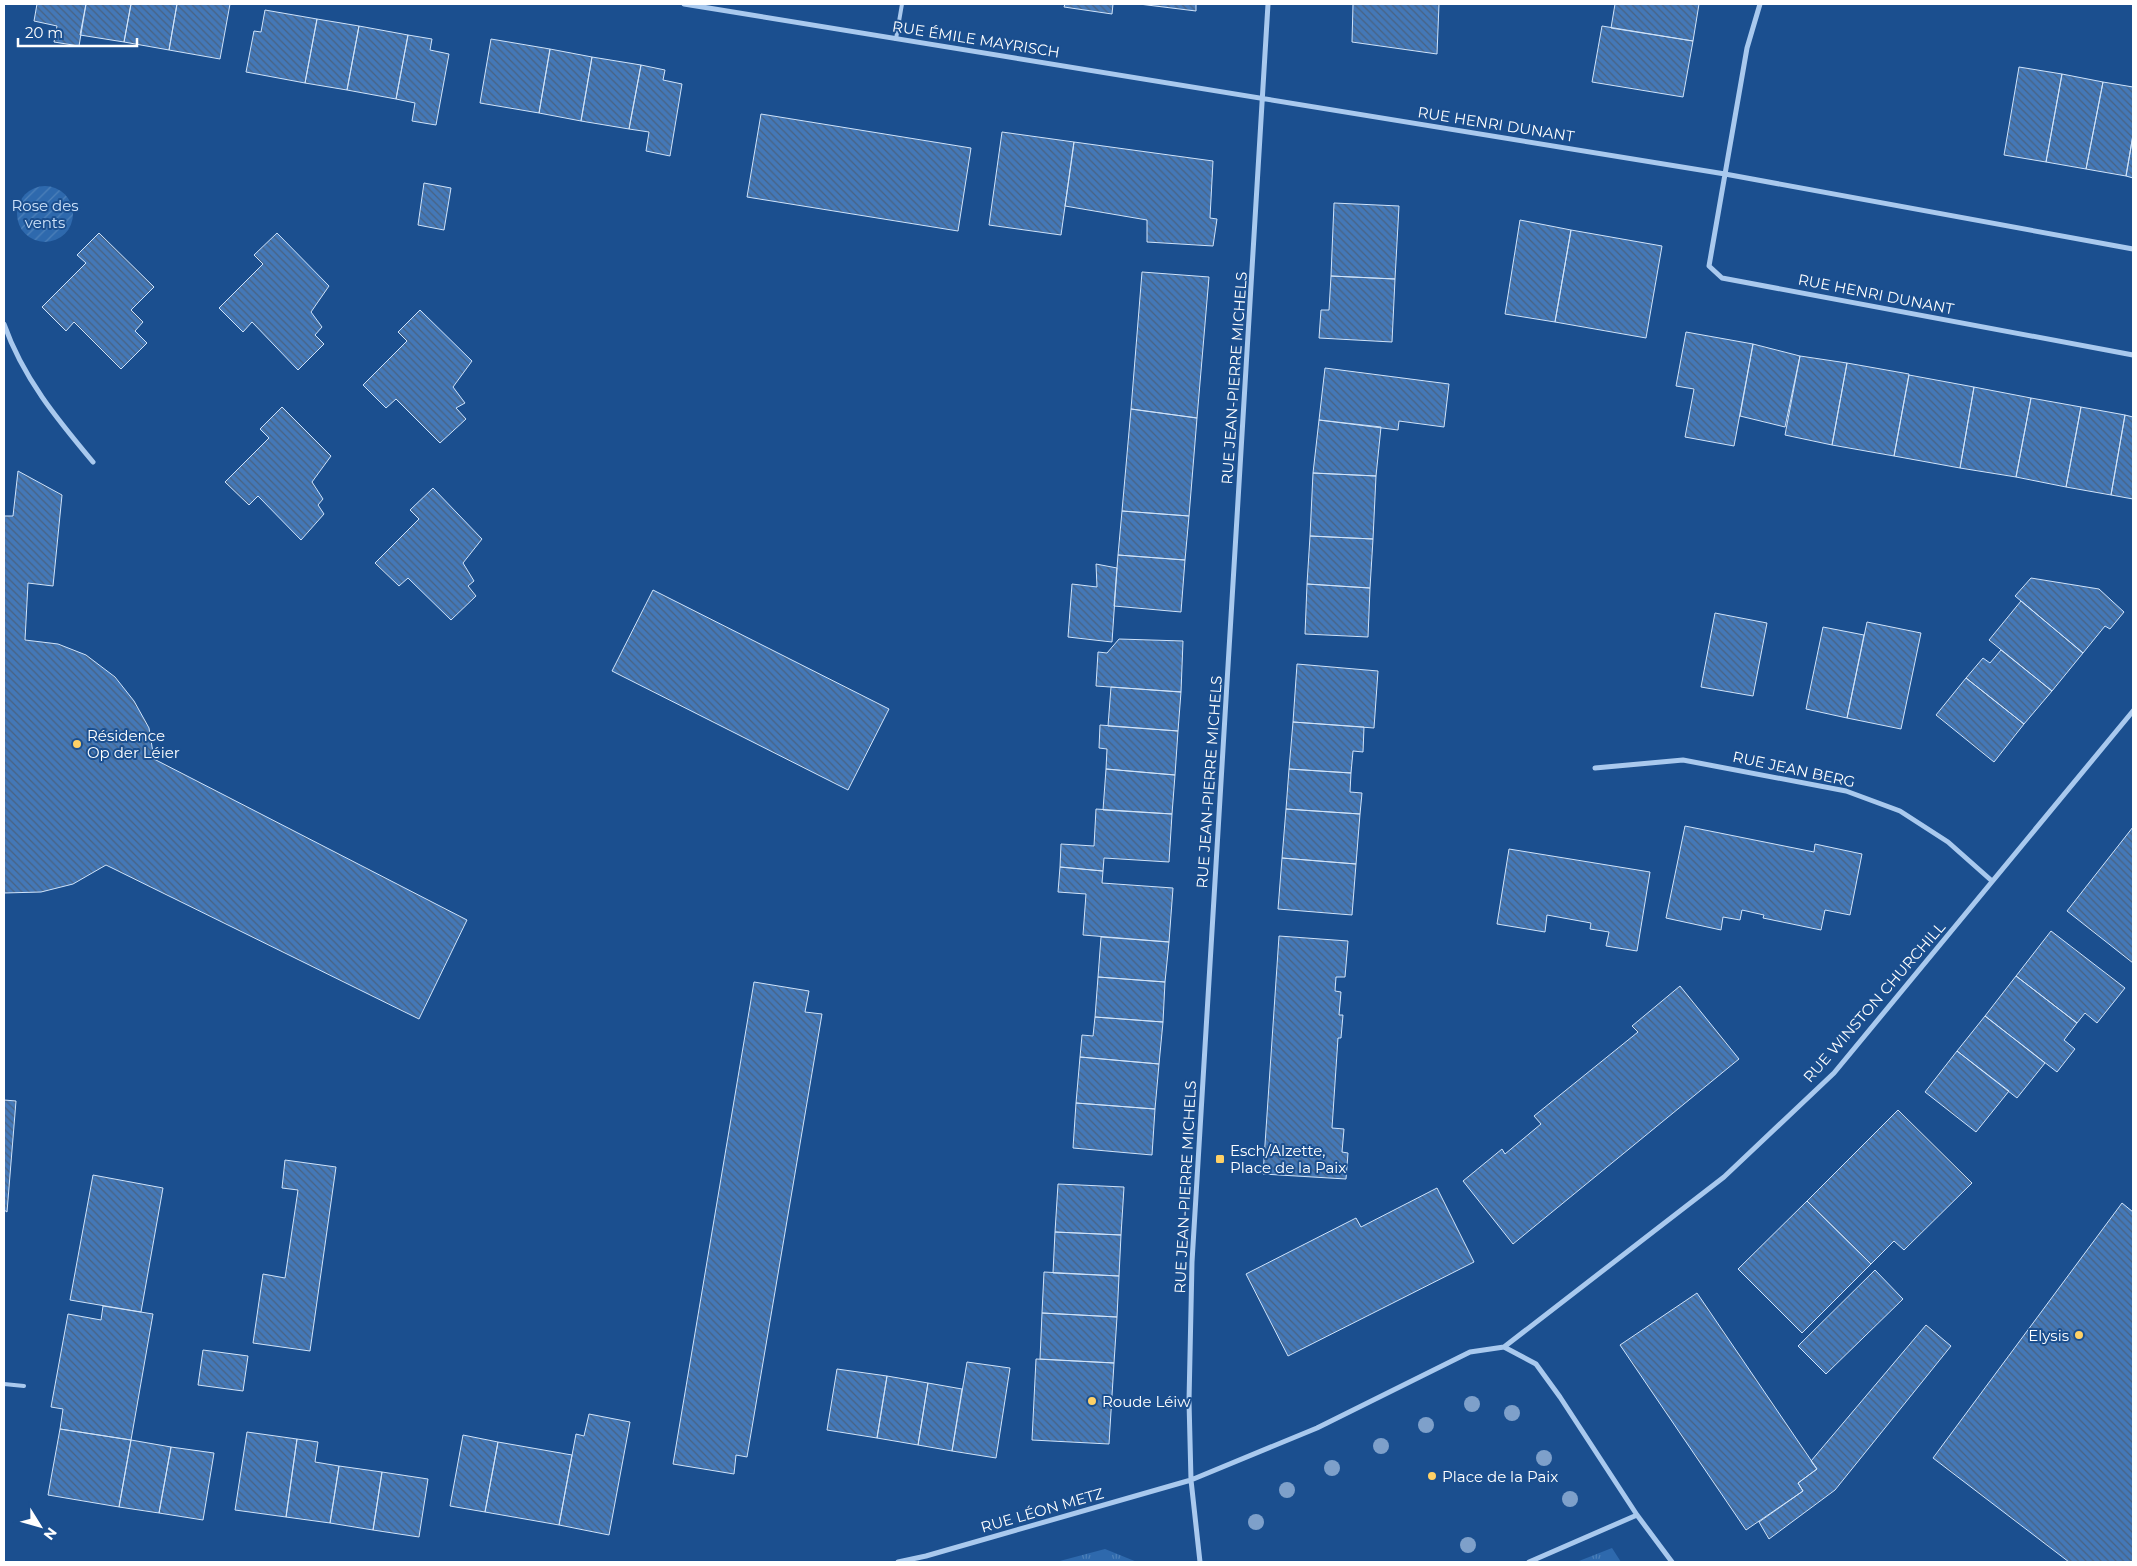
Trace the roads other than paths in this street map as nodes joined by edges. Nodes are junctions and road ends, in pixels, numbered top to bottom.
1 (684, 4) edge
2 (902, 4) edge
3 (1268, 4) edge
4 (1760, 4) edge
5 (896, 39) junction
6 (1264, 99) junction
7 (1724, 174) junction
8 (2133, 249) edge
9 (4, 324) edge
10 (2133, 355) edge
11 (93, 462) dead end
12 (2133, 711) edge
13 (1594, 768) dead end
14 (1992, 881) junction
15 (1504, 1347) junction
16 (4, 1384) edge
17 (24, 1386) dead end
18 (1192, 1480) junction
19 (1637, 1515) junction
20 (898, 1562) edge
21 (1200, 1562) edge
22 (1529, 1562) edge
23 (1672, 1562) edge

1 - 5 street, RUE ÉMILE MAYRISCH
2 - 5 lane
3 - 6 street, RUE JEAN-PIERRE MICHELS
4 - 7 street
5 - 6 street, RUE ÉMILE MAYRISCH
6 - 7 street, RUE HENRI DUNANT
6 - 18 street, RUE JEAN-PIERRE MICHELS
7 - 8 street, RUE HENRI DUNANT
7 - 10 street, RUE HENRI DUNANT
9 - 11 street
12 - 14 street, RUE WINSTON CHURCHILL
13 - 14 street, RUE JEAN BERG
14 - 15 street, RUE WINSTON CHURCHILL
15 - 18 street
15 - 19 street
16 - 17 lane
18 - 20 street, RUE LÉON METZ
18 - 21 street, RUE JEAN-PIERRE MICHELS
19 - 22 street
19 - 23 street

